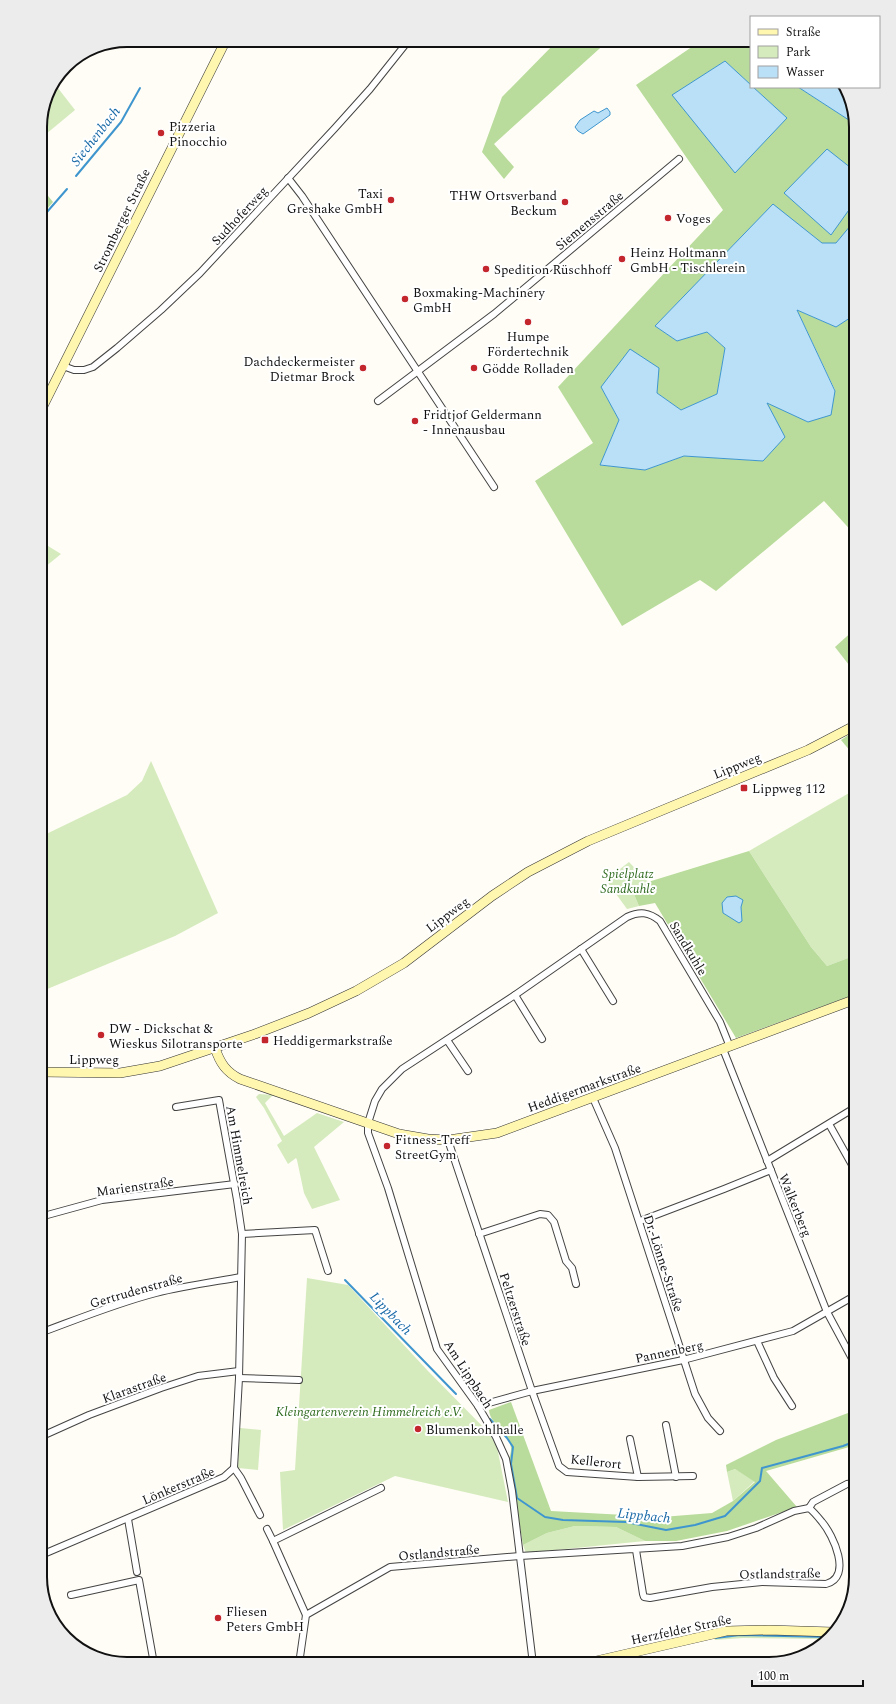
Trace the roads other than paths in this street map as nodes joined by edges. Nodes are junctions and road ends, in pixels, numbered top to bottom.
1 (222, 47) edge
2 (403, 47) edge
3 (679, 159) dead end
4 (288, 178) junction
5 (63, 366) junction
6 (419, 372) junction
7 (47, 397) edge
8 (378, 401) dead end
9 (494, 487) dead end
10 (849, 729) edge
11 (581, 949) junction
12 (515, 995) junction
13 (613, 1002) dead end
14 (849, 1002) edge
15 (542, 1039) dead end
16 (447, 1040) junction
17 (214, 1048) junction
18 (726, 1048) junction
19 (468, 1071) dead end
20 (47, 1072) edge
21 (593, 1098) junction
22 (176, 1107) dead end
23 (849, 1111) edge
24 (368, 1123) junction
25 (829, 1124) junction
26 (448, 1140) junction
27 (849, 1160) edge
28 (767, 1161) junction
29 (771, 1170) junction
30 (234, 1184) junction
31 (47, 1215) edge
32 (640, 1222) junction
33 (242, 1234) junction
34 (479, 1234) junction
35 (328, 1271) dead end
36 (241, 1277) junction
37 (576, 1284) dead end
38 (849, 1299) edge
39 (827, 1312) junction
40 (47, 1330) edge
41 (757, 1341) junction
42 (849, 1353) edge
43 (683, 1360) junction
44 (239, 1371) junction
45 (239, 1378) junction
46 (299, 1380) dead end
47 (532, 1391) junction
48 (478, 1406) junction
49 (792, 1406) dead end
50 (666, 1425) dead end
51 (720, 1431) dead end
52 (47, 1434) edge
53 (630, 1439) dead end
54 (234, 1468) junction
55 (638, 1476) junction
56 (693, 1476) dead end
57 (676, 1477) junction
58 (847, 1484) dead end
59 (381, 1488) dead end
60 (809, 1508) junction
61 (260, 1515) dead end
62 (128, 1519) junction
63 (267, 1529) dead end
64 (273, 1541) junction
65 (636, 1550) junction
66 (47, 1553) edge
67 (520, 1556) junction
68 (137, 1572) dead end
69 (71, 1595) dead end
70 (306, 1615) junction
71 (827, 1632) edge
72 (153, 1657) edge
73 (301, 1657) edge
74 (532, 1657) edge
75 (613, 1657) edge

1 - 5 street, Stromberger Straße
2 - 4 street, Sudhoferweg
3 - 6 street, Siemensstraße
4 - 5 street, Sudhoferweg
4 - 6 street
5 - 7 street, Stromberger Straße
6 - 8 street, Siemensstraße
6 - 9 street
10 - 17 street, Lippweg
11 - 12 street, Sandkuhle
11 - 13 street
11 - 18 street, Sandkuhle
12 - 15 street
12 - 16 street, Sandkuhle
14 - 18 street, Heddigermarkstraße
16 - 19 street
16 - 24 street, Sandkuhle
17 - 20 street, Lippweg
17 - 24 street, Heddigermarkstraße
18 - 21 street, Heddigermarkstraße
18 - 28 street, Walkerberg
21 - 26 street, Heddigermarkstraße
21 - 32 street, Dr.-Lönne-Straße
22 - 30 street, Am Himmelreich
23 - 25 street
24 - 26 street, Heddigermarkstraße
24 - 48 street, Am Lippbach
25 - 27 street
25 - 28 street
26 - 34 street, Peltzerstraße
28 - 29 street, Walkerberg
29 - 32 street
29 - 39 street, Walkerberg
30 - 31 street, Marienstraße
30 - 33 street, Am Himmelreich
32 - 43 street, Dr.-Lönne-Straße
33 - 35 street
33 - 36 street, Am Himmelreich
34 - 37 street
34 - 47 street, Peltzerstraße
36 - 40 street, Gertrudenstraße
36 - 44 street, Am Himmelreich
38 - 39 street, Pannenberg
39 - 41 street, Pannenberg
39 - 42 street, Walkerberg
41 - 43 street, Pannenberg
41 - 49 street
43 - 47 street, Pannenberg
43 - 51 street, Dr.-Lönne-Straße
44 - 45 street, Am Himmelreich
44 - 52 street, Klarastraße
45 - 46 street
45 - 54 street, Am Himmelreich
47 - 48 street, Pannenberg
47 - 55 street, Kellerort
48 - 67 street, Am Lippbach
50 - 57 street
53 - 55 street, Kellerort
54 - 61 street
54 - 62 street, Lönkerstraße
55 - 57 street, Kellerort
56 - 57 street, Kellerort
58 - 60 street, Ostlandstraße
59 - 64 street
60 - 65 street, Ostlandstraße
60 - 65 street, Ostlandstraße
62 - 66 street, Lönkerstraße
62 - 68 street
63 - 64 street
64 - 70 street
65 - 67 street, Ostlandstraße
67 - 70 street, Ostlandstraße
67 - 74 street, Am Lippbach
69 - 72 street
70 - 73 street
71 - 75 street, Herzfelder Straße

